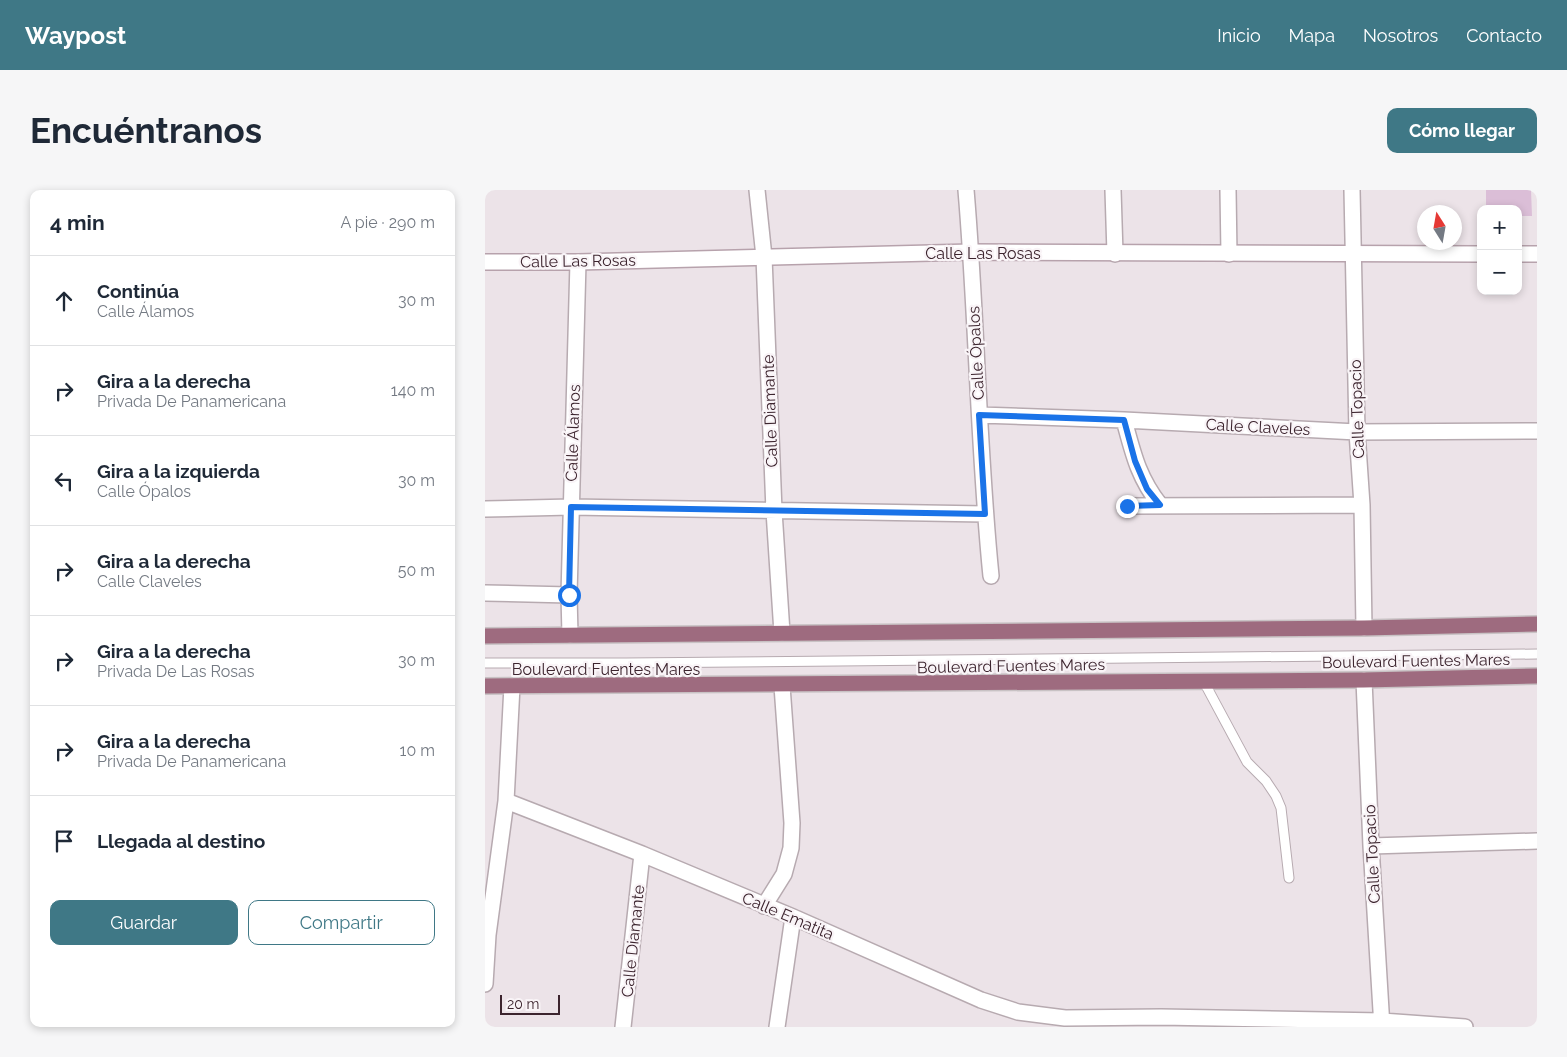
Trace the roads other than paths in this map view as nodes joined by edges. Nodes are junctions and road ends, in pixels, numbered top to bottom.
1 (757, 190) edge
2 (966, 190) edge
3 (1113, 190) edge
4 (1228, 190) edge
5 (1352, 190) edge
6 (971, 252) junction
7 (1115, 254) junction
8 (1229, 254) junction
9 (1477, 254) edge
10 (1522, 254) edge
11 (1537, 254) edge
12 (1353, 255) junction
13 (764, 257) junction
14 (485, 262) edge
15 (578, 262) junction
16 (979, 415) junction
17 (1124, 420) junction
18 (1537, 431) edge
19 (1357, 432) junction
20 (1160, 505) junction
21 (1361, 505) junction
22 (1127, 506) dead end
23 (571, 507) junction
24 (485, 510) edge
25 (775, 511) junction
26 (985, 514) junction
27 (991, 576) dead end
28 (485, 593) edge
29 (569, 595) junction
30 (1537, 624) edge
31 (1364, 628) junction
32 (782, 633) junction
33 (571, 635) junction
34 (485, 636) edge
35 (1537, 654) edge
36 (485, 663) edge
37 (1537, 676) edge
38 (1364, 680) junction
39 (1204, 682) junction
40 (485, 686) edge
41 (512, 686) junction
42 (783, 686) junction
43 (505, 801) junction
44 (1537, 841) edge
45 (1371, 846) junction
46 (642, 854) junction
47 (1289, 878) dead end
48 (764, 906) junction
49 (793, 917) junction
50 (486, 935) edge
51 (485, 984) edge
52 (1065, 1022) edge
53 (1097, 1023) edge
54 (1236, 1023) edge
55 (1382, 1024) edge
56 (623, 1027) edge
57 (777, 1027) edge
58 (1465, 1027) edge

1 - 13 street, Calle Diamante
2 - 6 street, Calle Ópalos
3 - 7 street
4 - 8 street
5 - 12 street, Calle Topacio
6 - 7 street, Calle Las Rosas
6 - 13 street, Calle Las Rosas
6 - 16 street, Calle Ópalos
7 - 8 street, Calle Las Rosas
8 - 12 street, Calle Las Rosas
9 - 12 street, Calle Las Rosas
10 - 11 street
12 - 19 street, Calle Topacio
13 - 15 street, Calle Las Rosas
13 - 25 street, Calle Diamante
14 - 15 street, Calle Las Rosas
15 - 23 street, Calle Álamos
16 - 17 street, Calle Claveles
16 - 26 street, Calle Ópalos
17 - 19 street, Calle Claveles
17 - 20 street
18 - 19 street, Calle Claveles
19 - 21 street, Calle Topacio
20 - 21 street
20 - 22 street
21 - 31 street, Calle Topacio
23 - 24 street
23 - 25 street
23 - 29 street, Calle Álamos
25 - 26 street
25 - 32 street, Calle Diamante
26 - 27 street, Calle Ópalos
28 - 29 street
29 - 33 street, Calle Álamos
30 - 31 main road, Boulevard Fuentes Mares
31 - 32 main road, Boulevard Fuentes Mares
32 - 33 main road, Boulevard Fuentes Mares
33 - 34 main road, Boulevard Fuentes Mares
35 - 36 lane
37 - 38 main road, Boulevard Fuentes Mares
38 - 39 main road, Boulevard Fuentes Mares
38 - 45 street, Calle Topacio
39 - 42 main road, Boulevard Fuentes Mares
39 - 47 lane
40 - 41 main road, Boulevard Fuentes Mares
41 - 42 main road, Boulevard Fuentes Mares
41 - 43 street
42 - 48 street
43 - 46 street, Calle Ematita
43 - 50 street
44 - 45 street
45 - 55 street, Calle Topacio
46 - 48 street, Calle Ematita
46 - 56 street, Calle Diamante
48 - 49 street, Calle Ematita
49 - 52 street, Calle Ematita
49 - 57 street
50 - 51 street
52 - 53 street, Calle Ematita
53 - 54 street, Calle Ematita
54 - 55 street, Calle Ematita
55 - 58 street, Calle Ematita

